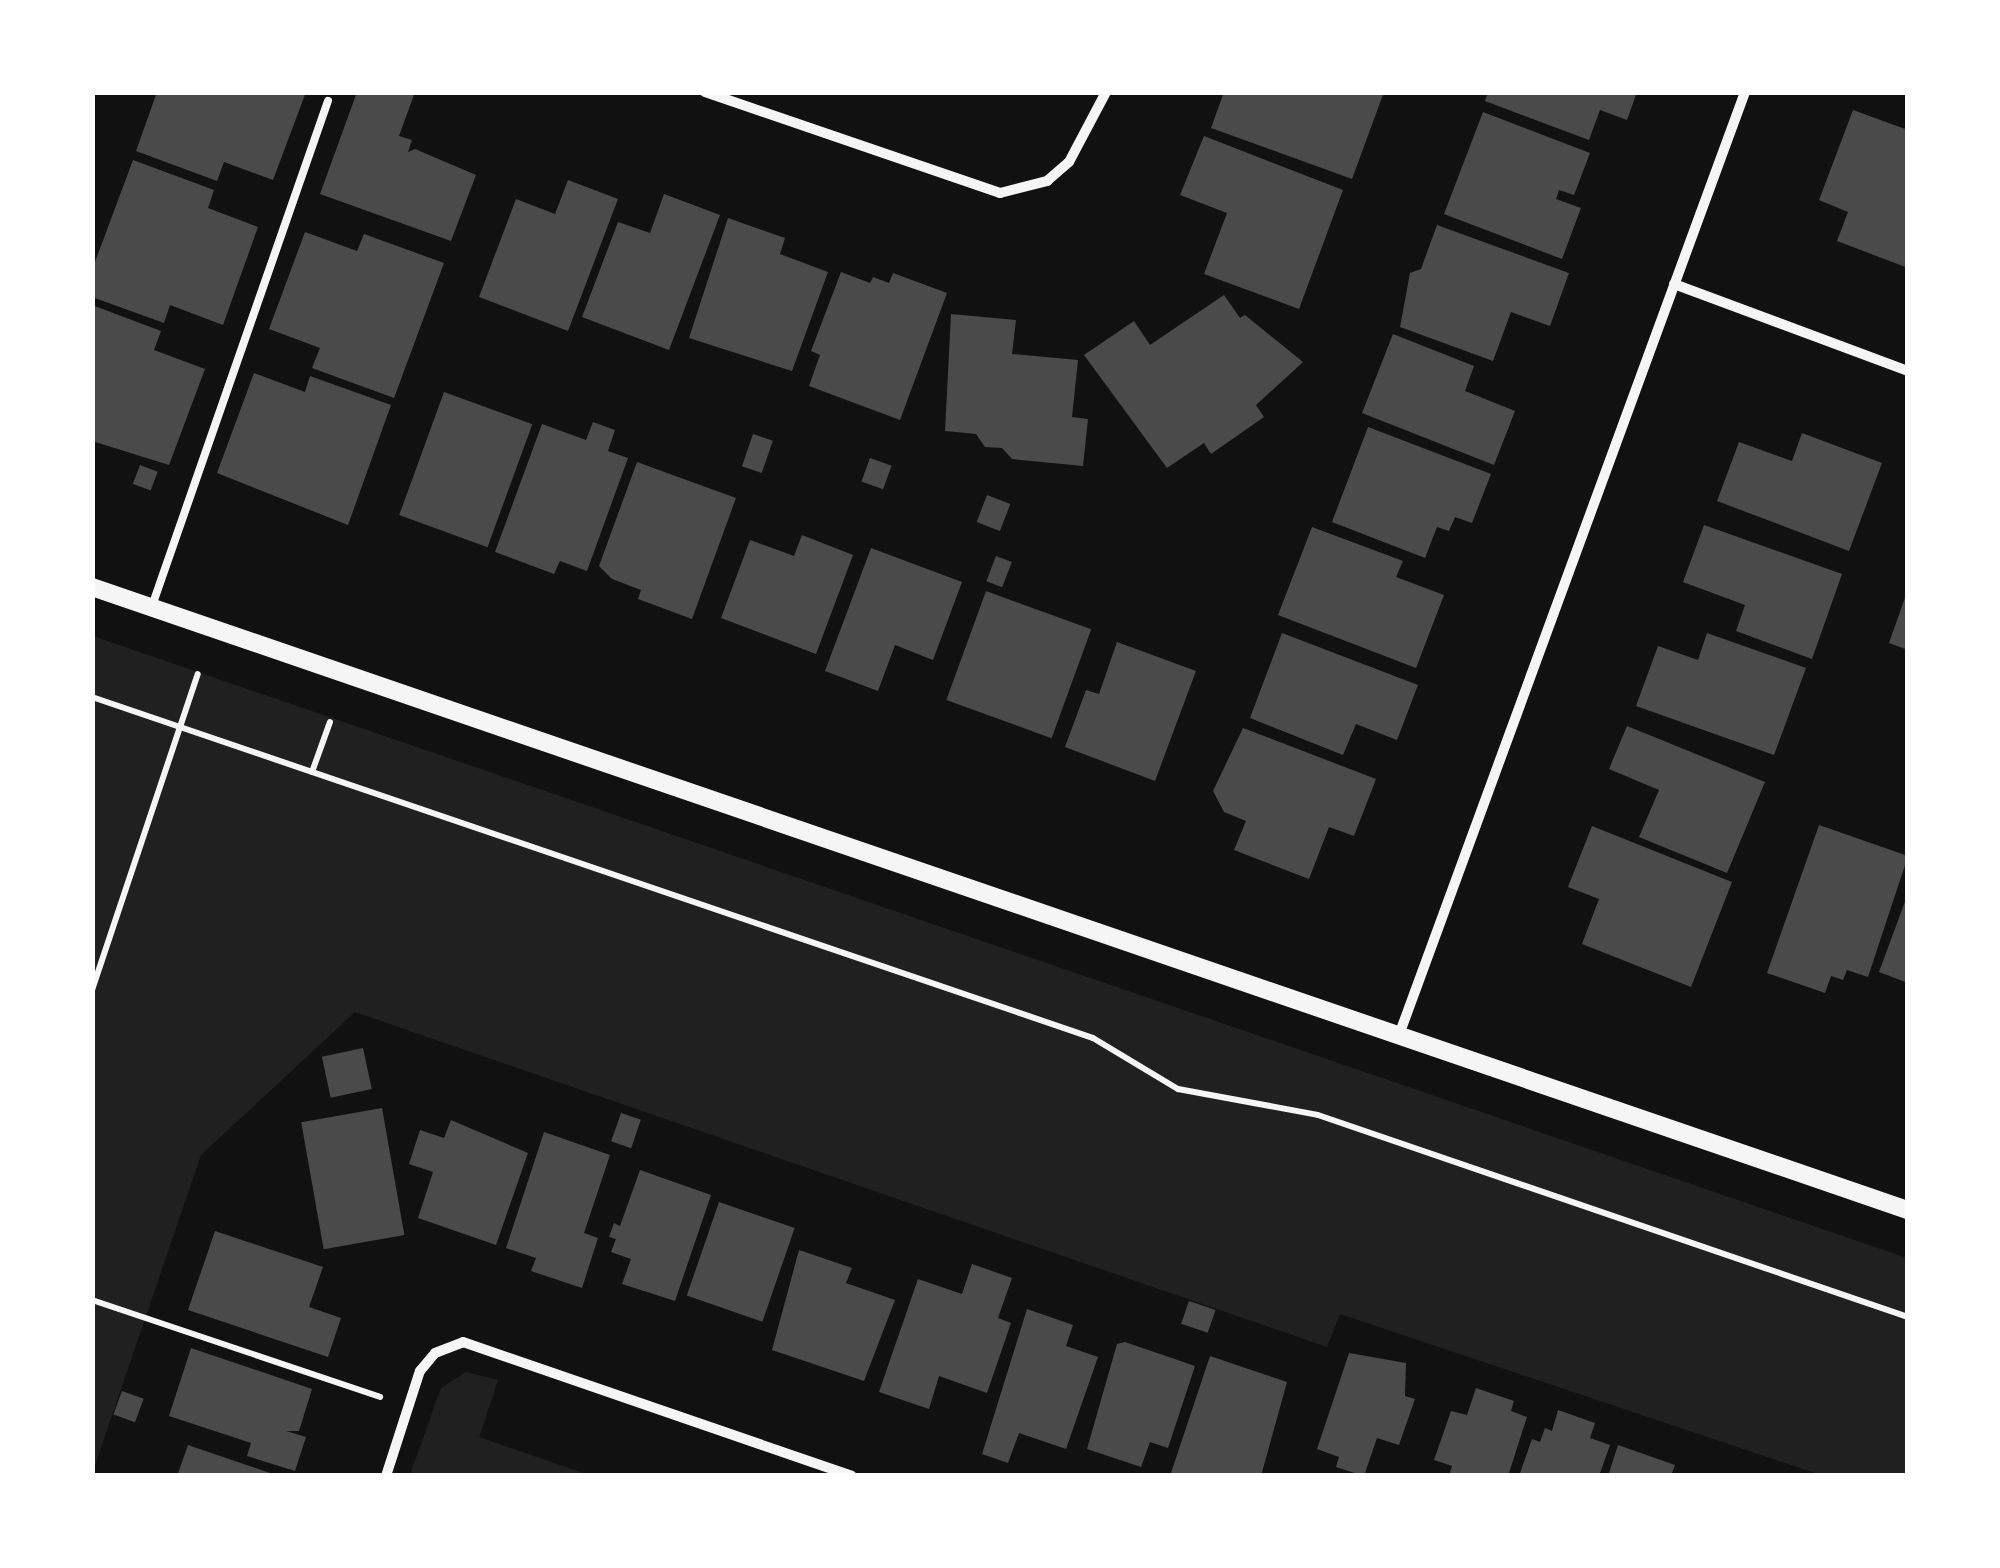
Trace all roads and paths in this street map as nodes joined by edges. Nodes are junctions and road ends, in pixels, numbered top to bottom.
1 (705, 92) edge
2 (1106, 92) edge
3 (1745, 92) edge
4 (328, 101) dead end
5 (1674, 284) junction
6 (1908, 371) edge
7 (92, 587) edge
8 (152, 607) junction
9 (198, 674) dead end
10 (92, 697) edge
11 (330, 722) dead end
12 (180, 728) junction
13 (312, 772) junction
14 (92, 990) edge
15 (1399, 1036) junction
16 (1908, 1210) edge
17 (92, 1300) edge
18 (1908, 1317) edge
19 (408, 1407) junction
20 (386, 1476) edge
21 (852, 1476) edge

1 - 2 street
3 - 5 street
4 - 8 lane
5 - 6 street
5 - 15 street
7 - 8 street
8 - 15 street
9 - 12 path
10 - 12 path
11 - 13 path
12 - 13 path
12 - 14 path
13 - 18 path
15 - 16 street
17 - 19 path
19 - 20 street
19 - 21 street

